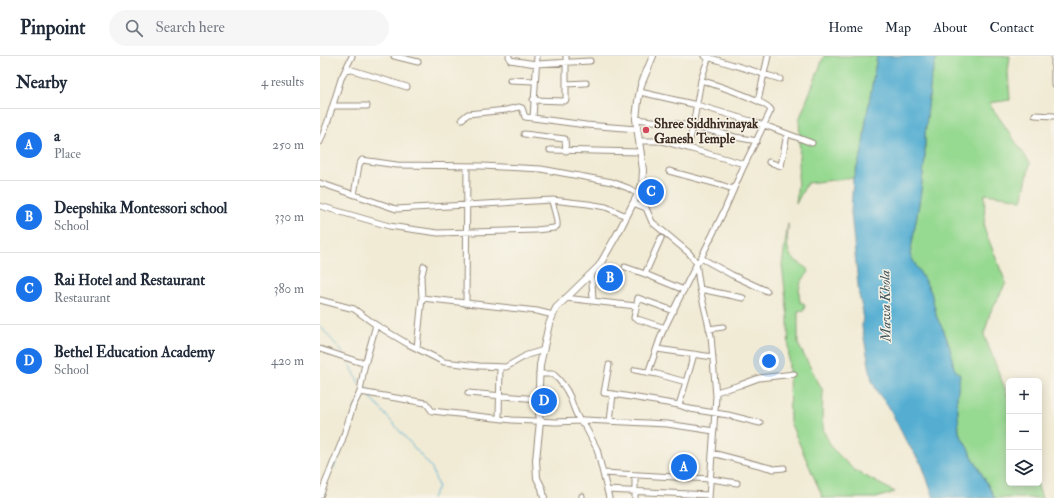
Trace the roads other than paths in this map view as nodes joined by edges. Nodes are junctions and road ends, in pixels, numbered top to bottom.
1 (352, 56) edge
2 (394, 56) edge
3 (509, 56) edge
4 (566, 56) edge
5 (653, 56) edge
6 (768, 56) edge
7 (707, 57) edge
8 (1054, 57) edge
9 (536, 59) edge
10 (590, 61) dead end
11 (418, 62) dead end
12 (567, 63) junction
13 (346, 68) junction
14 (764, 74) junction
15 (780, 79) dead end
16 (510, 80) dead end
17 (701, 80) junction
18 (534, 81) junction
19 (566, 84) junction
20 (586, 84) dead end
21 (1054, 84) edge
22 (407, 87) dead end
23 (640, 92) junction
24 (533, 100) junction
25 (758, 101) junction
26 (697, 105) junction
27 (333, 106) junction
28 (367, 106) dead end
29 (1036, 115) dead end
30 (1054, 116) edge
31 (533, 118) junction
32 (462, 119) dead end
33 (636, 119) junction
34 (764, 125) junction
35 (693, 126) junction
36 (637, 129) junction
37 (524, 134) dead end
38 (787, 134) junction
39 (640, 141) junction
40 (757, 141) junction
41 (320, 142) edge
42 (812, 143) dead end
43 (688, 148) junction
44 (550, 150) dead end
45 (566, 151) junction
46 (641, 152) junction
47 (769, 162) dead end
48 (744, 164) junction
49 (468, 166) junction
50 (669, 171) dead end
51 (320, 183) edge
52 (642, 186) junction
53 (733, 190) junction
54 (354, 194) junction
55 (638, 194) junction
56 (552, 200) junction
57 (633, 204) junction
58 (468, 205) junction
59 (320, 206) edge
60 (646, 208) junction
61 (626, 216) junction
62 (467, 232) junction
63 (661, 238) dead end
64 (701, 258) junction
65 (696, 265) junction
66 (424, 266) dead end
67 (625, 267) dead end
68 (645, 274) junction
69 (590, 275) junction
70 (700, 289) junction
71 (684, 290) junction
72 (767, 291) dead end
73 (422, 298) junction
74 (565, 298) junction
75 (742, 298) dead end
76 (320, 300) edge
77 (593, 301) junction
78 (466, 304) junction
79 (636, 306) junction
80 (674, 311) junction
81 (552, 314) junction
82 (376, 325) junction
83 (723, 327) dead end
84 (665, 328) junction
85 (710, 329) junction
86 (417, 348) junction
87 (320, 349) edge
88 (657, 349) junction
89 (544, 350) junction
90 (694, 354) junction
91 (713, 357) junction
92 (362, 364) junction
93 (609, 365) dead end
94 (500, 367) junction
95 (635, 370) dead end
96 (648, 373) junction
97 (540, 374) junction
98 (794, 374) dead end
99 (686, 382) junction
100 (360, 392) junction
101 (716, 392) junction
102 (468, 393) dead end
103 (613, 394) junction
104 (499, 396) junction
105 (538, 399) junction
106 (679, 405) junction
107 (715, 413) junction
108 (499, 418) junction
109 (540, 421) junction
110 (610, 421) junction
111 (581, 422) junction
112 (760, 423) dead end
113 (714, 431) junction
114 (712, 453) junction
115 (784, 468) dead end
116 (603, 473) junction
117 (634, 475) junction
118 (711, 479) junction
119 (737, 483) dead end
120 (322, 486) edge
121 (607, 490) junction
122 (635, 492) junction
123 (320, 496) edge
124 (709, 497) edge
125 (544, 498) edge
126 (609, 498) edge
127 (635, 498) edge

1 - 13 street
2 - 11 street
3 - 9 street
4 - 12 street
5 - 23 main road
6 - 14 street
7 - 14 street
7 - 17 street
8 - 21 street
9 - 12 street
9 - 18 street
10 - 12 street
12 - 19 street
13 - 22 street
13 - 27 street
14 - 15 street
14 - 25 street
16 - 18 street
17 - 25 street
17 - 26 street
18 - 24 street
19 - 20 street
19 - 24 street
23 - 26 street
23 - 33 main road
24 - 31 street
25 - 34 street
26 - 34 street
26 - 35 street
27 - 28 street
27 - 41 street
29 - 30 street
31 - 32 street
31 - 36 street
33 - 35 street
33 - 36 main road
34 - 38 street
34 - 40 street
35 - 40 street
35 - 43 street
36 - 39 main road
37 - 45 street
38 - 42 street
38 - 47 street
39 - 43 street
39 - 46 main road
40 - 48 street
43 - 48 street
44 - 45 street
45 - 46 street
46 - 52 main road
48 - 53 street
49 - 54 street
49 - 55 street
49 - 58 street
50 - 53 street
51 - 54 street
52 - 55 main road
52 - 60 street
53 - 64 street
54 - 58 street
55 - 57 main road
56 - 58 street
56 - 61 street
56 - 62 street
57 - 60 street
57 - 61 main road
58 - 62 street
59 - 62 street
60 - 65 street
61 - 69 main road
62 - 78 street
63 - 68 street
64 - 65 street
64 - 72 street
65 - 70 street
65 - 71 street
66 - 73 street
67 - 68 street
68 - 71 street
69 - 74 main road
69 - 77 street
70 - 75 street
70 - 85 street
71 - 80 street
73 - 78 street
73 - 86 street
74 - 77 street
74 - 81 main road
76 - 82 street
77 - 79 street
78 - 81 street
79 - 80 street
79 - 84 street
80 - 84 street
81 - 89 main road
82 - 86 street
82 - 92 street
83 - 85 street
84 - 88 street
85 - 91 street
86 - 94 street
87 - 92 street
88 - 90 street
88 - 96 street
89 - 94 street
89 - 97 main road
90 - 91 street
90 - 99 street
91 - 101 street
92 - 100 street
93 - 103 street
94 - 104 street
95 - 96 street
96 - 99 street
97 - 105 main road
97 - 111 street
98 - 101 street
99 - 106 street
100 - 108 street
100 - 120 street
101 - 107 street
102 - 104 street
103 - 106 street
103 - 110 street
104 - 105 street
104 - 108 street
105 - 109 main road
106 - 107 street
107 - 112 street
107 - 113 street
108 - 109 street
109 - 111 street
109 - 125 main road
110 - 111 street
110 - 113 street
111 - 116 street
113 - 114 street
114 - 115 street
114 - 118 street
116 - 117 street
116 - 121 street
117 - 118 street
117 - 122 street
118 - 119 street
118 - 124 street
120 - 123 street
121 - 122 street
121 - 126 street
122 - 124 street
122 - 127 street

